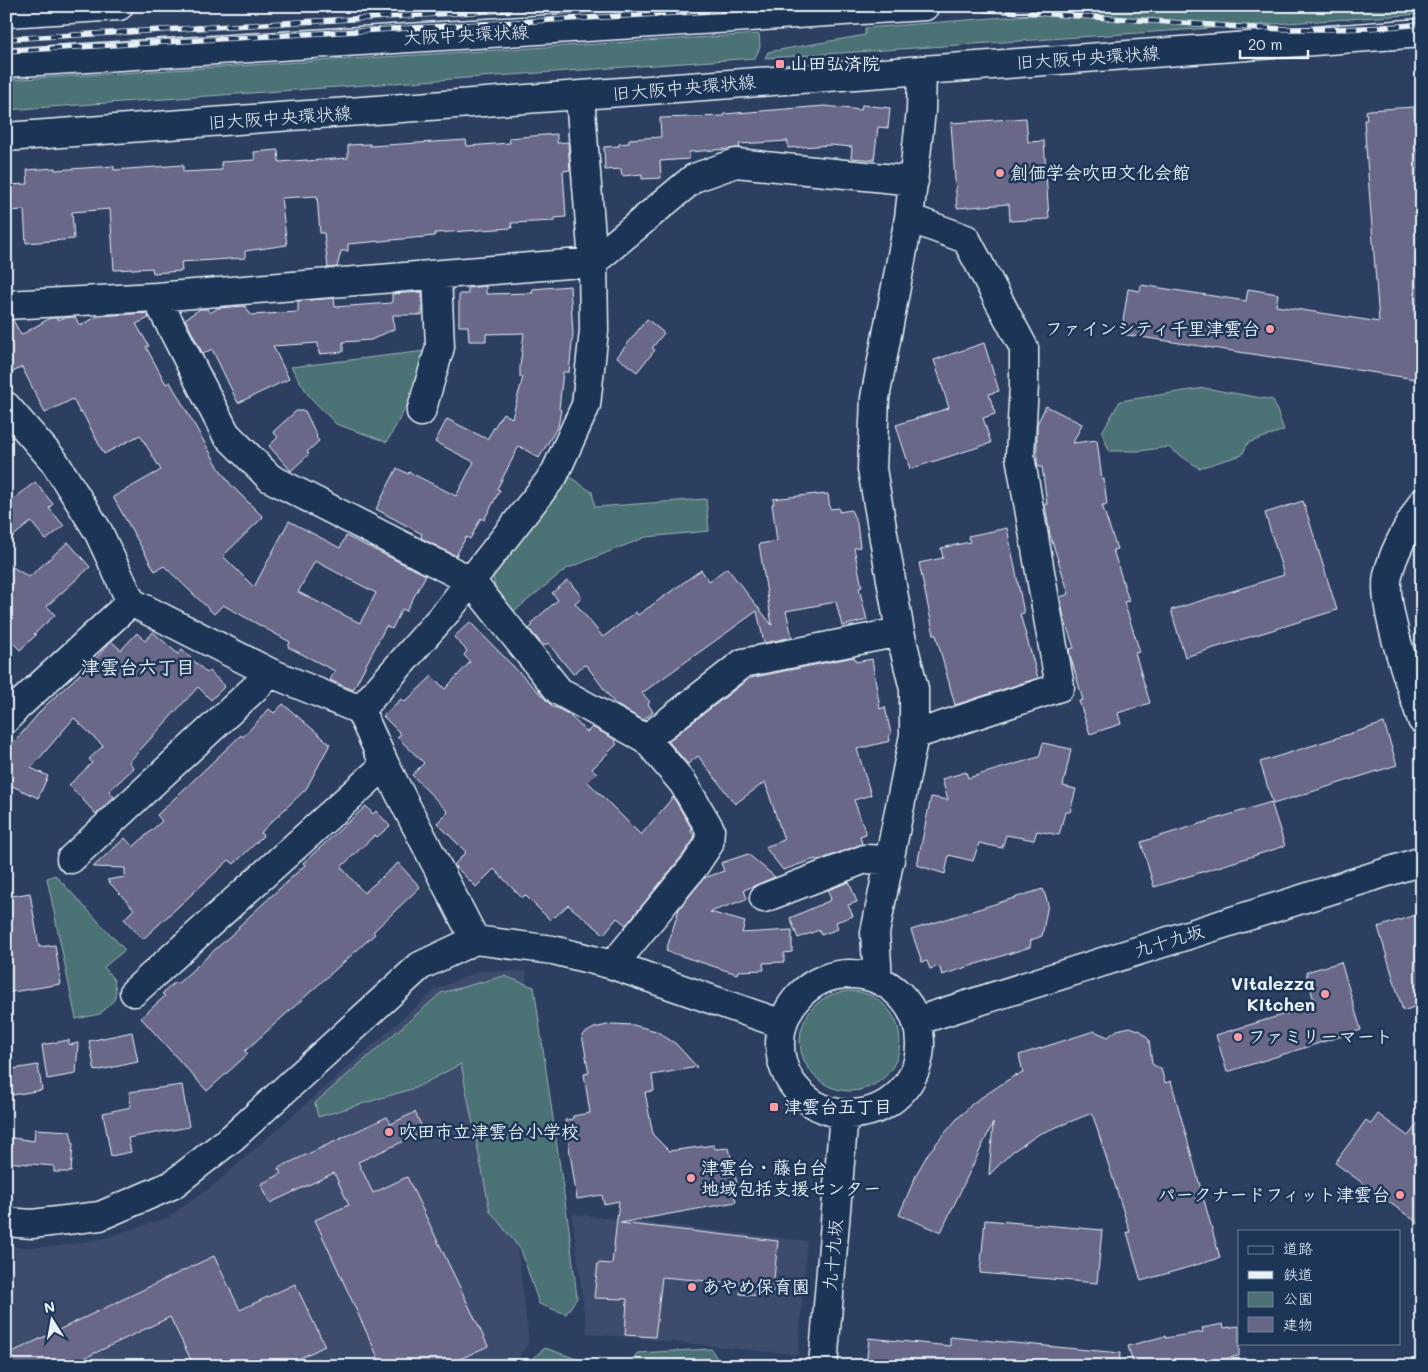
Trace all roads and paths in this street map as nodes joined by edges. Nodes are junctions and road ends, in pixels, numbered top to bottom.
1 (119, 6) edge
2 (925, 6) edge
3 (6, 13) edge
4 (1422, 33) edge
5 (6, 63) edge
6 (922, 70) junction
7 (580, 97) junction
8 (6, 137) edge
9 (914, 181) junction
10 (909, 218) junction
11 (592, 262) junction
12 (437, 275) junction
13 (156, 297) junction
14 (6, 305) edge
15 (6, 406) edge
16 (421, 412) dead end
17 (1422, 503) edge
18 (471, 581) junction
19 (130, 602) junction
20 (900, 632) junction
21 (271, 673) junction
22 (360, 710) junction
23 (6, 719) edge
24 (1422, 720) edge
25 (914, 735) junction
26 (646, 739) junction
27 (385, 764) junction
28 (71, 859) dead end
29 (890, 860) junction
30 (1422, 861) edge
31 (764, 898) dead end
32 (475, 940) junction
33 (613, 965) junction
34 (878, 980) junction
35 (134, 992) dead end
36 (916, 1021) junction
37 (782, 1024) junction
38 (844, 1114) junction
39 (6, 1222) edge
40 (823, 1366) edge

1 - 3 main road
2 - 5 main road, 大阪中央環状線
4 - 6 main road, 旧大阪中央環状線
6 - 7 main road, 旧大阪中央環状線
6 - 9 main road
7 - 8 main road, 旧大阪中央環状線
7 - 11 main road
9 - 10 main road
9 - 11 main road
10 - 20 main road
10 - 25 main road
11 - 12 main road
11 - 18 main road
12 - 13 main road
12 - 16 main road
13 - 14 main road
13 - 18 main road
15 - 19 main road
17 - 24 main road
18 - 22 main road
18 - 26 main road
19 - 21 main road
19 - 23 main road
20 - 25 main road
20 - 26 main road
21 - 22 main road
21 - 28 main road
22 - 27 main road
25 - 29 main road
26 - 33 main road
27 - 32 main road
27 - 35 main road
29 - 31 main road
29 - 34 main road
30 - 36 main road, 九十九坂
32 - 33 main road
32 - 39 main road
33 - 37 main road
34 - 36 main road
34 - 37 main road
36 - 38 main road
37 - 38 main road
38 - 40 main road, 九十九坂

